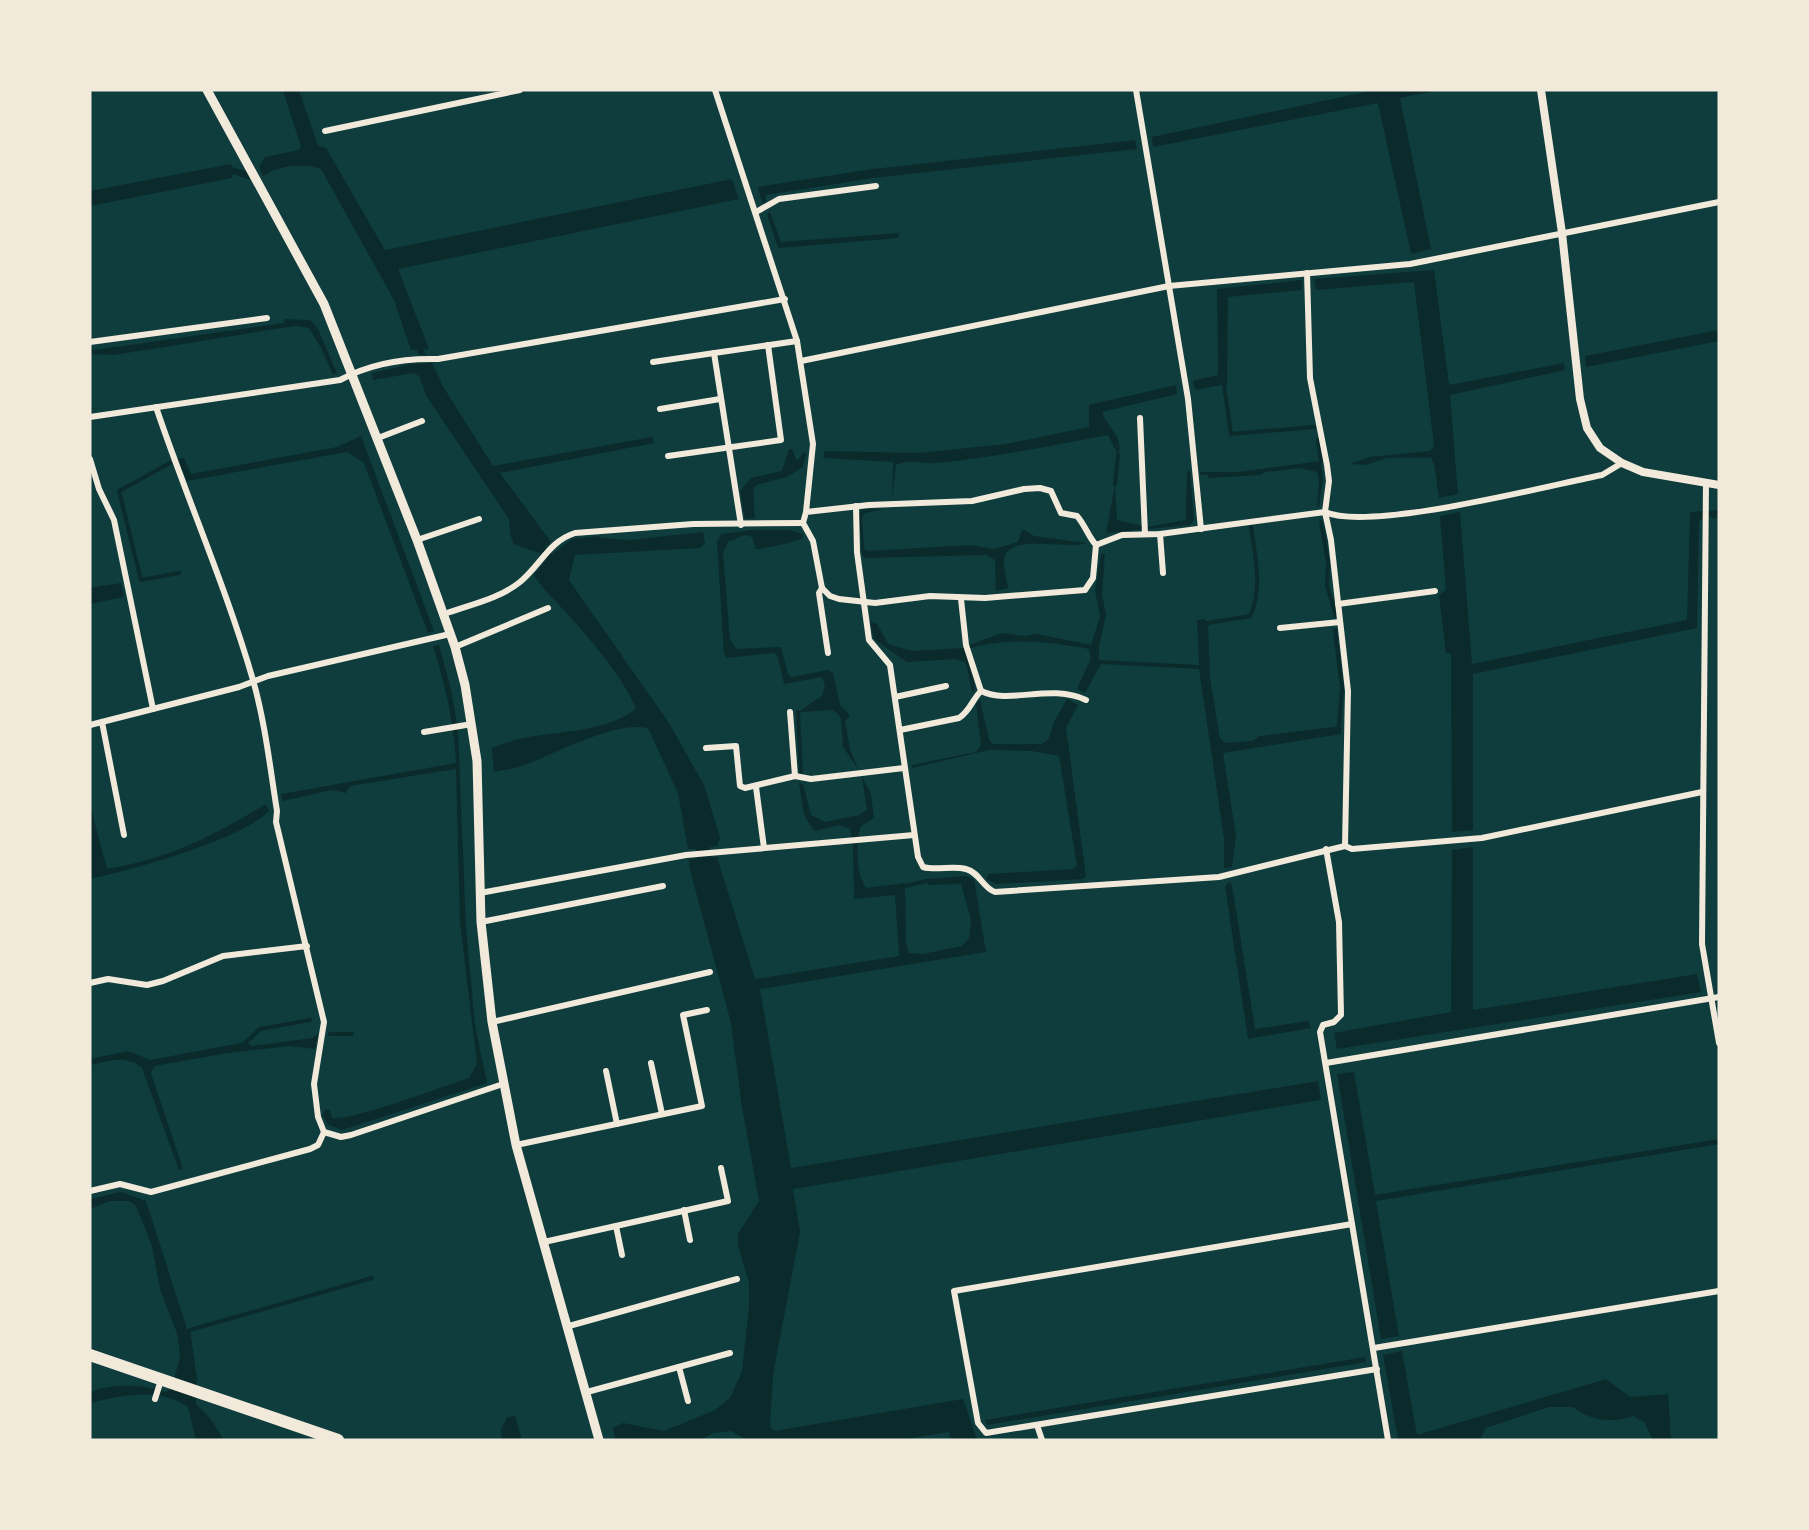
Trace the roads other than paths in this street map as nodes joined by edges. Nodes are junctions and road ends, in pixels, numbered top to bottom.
1 (207, 90) edge
2 (520, 90) edge
3 (715, 90) edge
4 (1136, 90) edge
5 (1541, 90) edge
6 (325, 130) dead end
7 (876, 186) dead end
8 (1719, 202) edge
9 (756, 212) junction
10 (1562, 234) junction
11 (1307, 273) junction
12 (1169, 286) junction
13 (785, 299) junction
14 (267, 318) dead end
15 (797, 341) junction
16 (90, 342) edge
17 (768, 345) junction
18 (714, 353) junction
19 (801, 361) junction
20 (653, 362) dead end
21 (354, 372) junction
22 (720, 399) junction
23 (156, 407) junction
24 (660, 409) dead end
25 (90, 417) edge
26 (1140, 418) dead end
27 (422, 421) dead end
28 (378, 438) junction
29 (727, 446) junction
30 (668, 456) dead end
31 (90, 459) edge
32 (1622, 463) junction
33 (1706, 482) junction
34 (1719, 485) edge
35 (856, 506) junction
36 (806, 512) junction
37 (1325, 512) junction
38 (478, 519) dead end
39 (803, 523) junction
40 (741, 525) junction
41 (1201, 529) junction
42 (1145, 534) junction
43 (1160, 534) junction
44 (417, 540) junction
45 (1096, 545) junction
46 (1163, 573) dead end
47 (822, 588) junction
48 (1435, 591) dead end
49 (961, 599) junction
50 (863, 602) junction
51 (1338, 604) junction
52 (548, 608) dead end
53 (444, 614) junction
54 (1340, 622) junction
55 (1280, 628) dead end
56 (450, 634) junction
57 (455, 647) junction
58 (828, 653) dead end
59 (253, 681) junction
60 (946, 686) dead end
61 (981, 691) junction
62 (895, 697) junction
63 (1086, 700) dead end
64 (153, 709) junction
65 (790, 712) dead end
66 (102, 722) junction
67 (90, 725) edge
68 (467, 725) junction
69 (900, 730) junction
70 (424, 732) dead end
71 (706, 748) dead end
72 (904, 768) junction
73 (795, 777) junction
74 (756, 787) junction
75 (1702, 792) junction
76 (124, 835) dead end
77 (914, 835) junction
78 (1345, 846) junction
79 (764, 848) junction
80 (1326, 849) junction
81 (663, 886) dead end
82 (480, 893) junction
83 (481, 922) junction
84 (307, 946) junction
85 (710, 972) dead end
86 (90, 983) edge
87 (1719, 997) edge
88 (1711, 999) junction
89 (707, 1010) dead end
90 (492, 1022) junction
91 (1719, 1043) edge
92 (651, 1063) dead end
93 (1326, 1063) junction
94 (606, 1071) dead end
95 (503, 1084) junction
96 (662, 1114) junction
97 (617, 1124) junction
98 (324, 1132) junction
99 (516, 1144) junction
100 (721, 1168) dead end
101 (90, 1191) edge
102 (684, 1210) junction
103 (1352, 1224) junction
104 (616, 1226) junction
105 (690, 1240) dead end
106 (544, 1242) junction
107 (622, 1255) dead end
108 (737, 1279) dead end
109 (1719, 1291) edge
110 (569, 1326) junction
111 (1374, 1348) junction
112 (730, 1353) dead end
113 (90, 1355) edge
114 (679, 1367) junction
115 (1377, 1369) junction
116 (160, 1383) junction
117 (587, 1392) junction
118 (155, 1399) dead end
119 (688, 1401) dead end
120 (1037, 1425) junction
121 (338, 1440) edge
122 (599, 1440) edge
123 (1042, 1440) edge
124 (1388, 1440) edge

1 - 21 main road
2 - 6 street
3 - 9 street
4 - 12 street
5 - 10 street
7 - 9 street
8 - 10 street
9 - 13 street
10 - 11 street
10 - 32 street
11 - 12 street
11 - 37 street
12 - 19 street
12 - 41 street
13 - 15 street
13 - 21 street
14 - 16 street
15 - 17 street
15 - 19 street
17 - 18 street
17 - 29 street
18 - 20 street
18 - 22 street
19 - 36 street
21 - 23 street
21 - 28 main road
22 - 24 street
22 - 29 street
23 - 25 street
23 - 59 street
26 - 42 street
27 - 28 street
28 - 44 main road
29 - 30 street
29 - 40 street
31 - 64 street
32 - 33 street
32 - 37 street
33 - 34 street
33 - 75 street
35 - 36 street
35 - 45 street
35 - 50 street
36 - 39 street
37 - 41 street
37 - 51 street
38 - 44 street
39 - 40 street
39 - 47 street
40 - 53 street
41 - 43 street
42 - 43 street
42 - 45 street
43 - 46 street
44 - 53 main road
45 - 49 street
47 - 50 street
47 - 58 street
48 - 51 street
49 - 50 street
49 - 61 street
50 - 62 street
51 - 54 street
52 - 57 street
53 - 56 main road
54 - 55 street
54 - 78 street
56 - 57 main road
56 - 59 street
57 - 68 main road
59 - 64 street
59 - 84 street
60 - 62 street
61 - 63 street
61 - 69 street
62 - 69 street
64 - 66 street
65 - 73 street
66 - 67 street
66 - 76 street
68 - 70 street
68 - 82 main road
69 - 72 street
71 - 74 street
72 - 73 street
72 - 77 street
73 - 74 street
74 - 79 street
75 - 78 street
75 - 88 street
77 - 79 street
77 - 80 street
78 - 80 street
79 - 82 street
80 - 93 street
81 - 83 street
82 - 83 main road
83 - 90 main road
84 - 86 street
84 - 98 street
85 - 90 street
87 - 88 street
88 - 91 street
88 - 93 street
89 - 96 street
90 - 95 main road
92 - 96 street
93 - 103 street
94 - 97 street
95 - 98 street
95 - 99 main road
96 - 97 street
97 - 99 street
98 - 101 street
99 - 106 main road
100 - 102 street
102 - 104 street
102 - 105 street
103 - 111 street
103 - 120 street
104 - 106 street
104 - 107 street
106 - 110 main road
108 - 110 street
109 - 111 street
110 - 117 main road
111 - 115 street
112 - 114 street
113 - 116 highway
114 - 117 street
114 - 119 street
115 - 120 street
115 - 124 street
116 - 118 street
116 - 121 highway
117 - 122 main road
120 - 123 street

